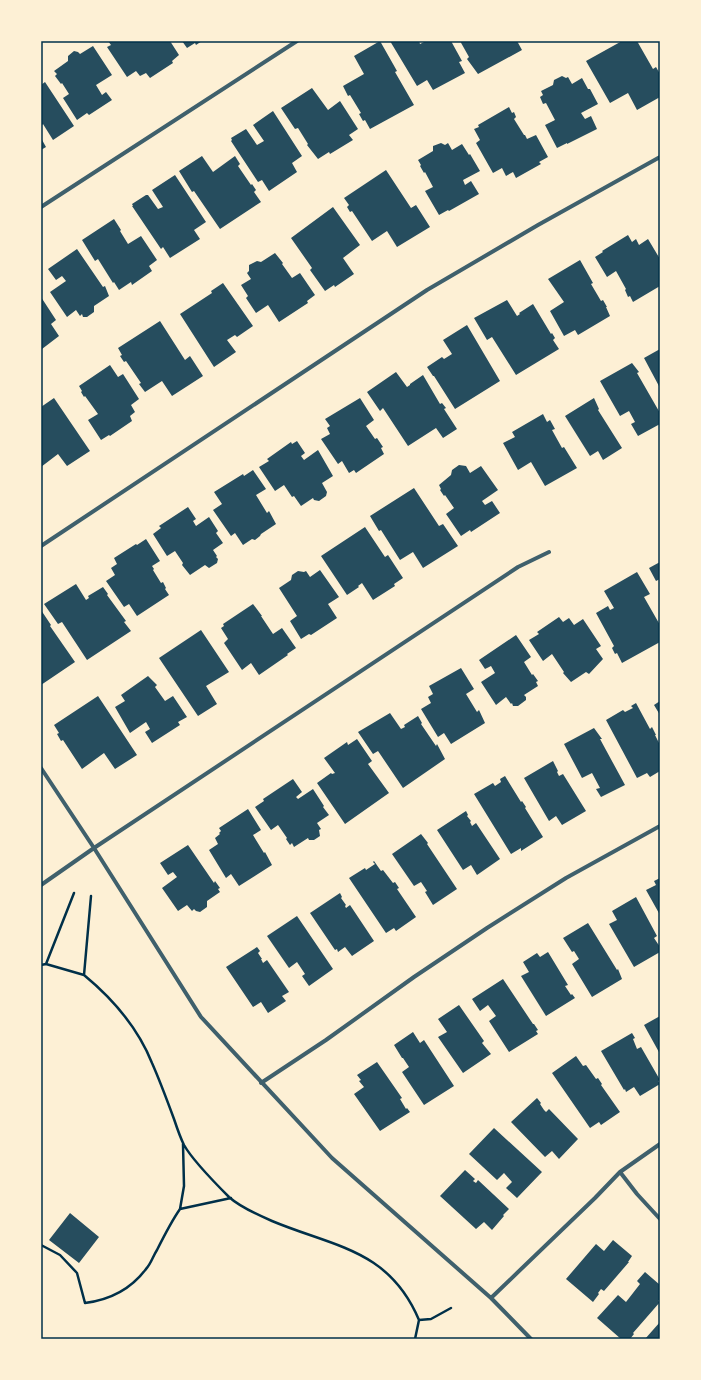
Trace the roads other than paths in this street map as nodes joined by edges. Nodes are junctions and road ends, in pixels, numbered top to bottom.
1 (297, 41) edge
2 (660, 157) edge
3 (41, 208) edge
4 (41, 546) edge
5 (549, 552) dead end
6 (41, 768) edge
7 (660, 826) edge
8 (94, 848) junction
9 (41, 885) edge
10 (260, 1083) junction
11 (660, 1144) edge
12 (620, 1172) junction
13 (660, 1219) edge
14 (491, 1298) junction
15 (531, 1339) edge

1 - 3 street
2 - 4 street
5 - 8 street
6 - 8 street
7 - 10 street
8 - 9 street
8 - 10 street
10 - 14 street
11 - 12 street
12 - 13 street
12 - 14 street
14 - 15 street

